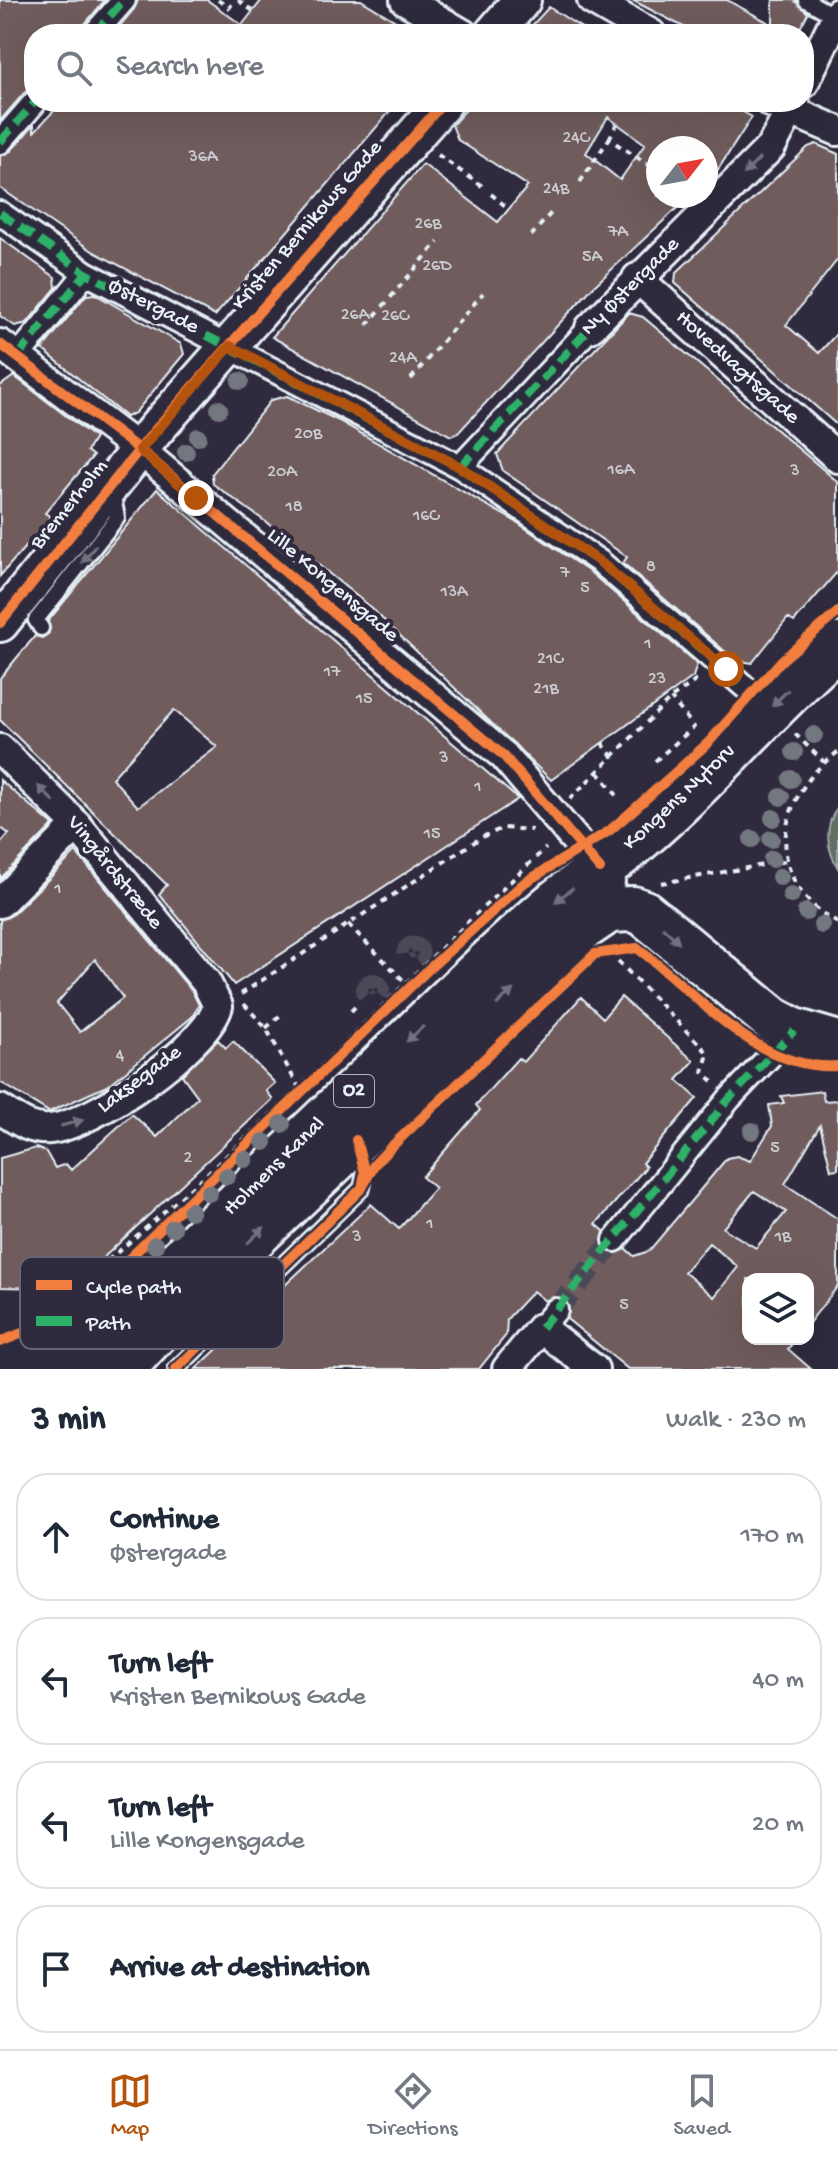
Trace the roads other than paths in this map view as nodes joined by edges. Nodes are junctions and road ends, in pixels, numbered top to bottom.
1 (124, 0) edge
2 (405, 0) edge
3 (522, 0) edge
4 (592, 0) edge
5 (806, 0) edge
6 (837, 15) edge
7 (103, 24) edge
8 (446, 24) edge
9 (502, 24) edge
10 (634, 24) edge
11 (814, 62) edge
12 (26, 112) edge
13 (435, 112) edge
14 (783, 112) edge
15 (798, 112) edge
16 (838, 131) edge
17 (0, 142) edge
18 (0, 213) edge
19 (86, 273) junction
20 (637, 278) junction
21 (590, 328) joint
22 (230, 346) junction
23 (6, 357) edge
24 (140, 450) junction
25 (838, 458) edge
26 (460, 467) junction
27 (110, 487) junction
28 (0, 623) edge
29 (41, 628) dead end
30 (838, 646) edge
31 (745, 687) dead end
32 (0, 749) edge
33 (669, 812) junction
34 (77, 825) junction
35 (600, 869) junction
36 (0, 903) edge
37 (636, 915) junction
38 (533, 946) junction
39 (218, 1006) joint
40 (794, 1031) junction
41 (838, 1044) edge
42 (0, 1109) edge
43 (356, 1140) junction
44 (615, 1240) tunnel mouth
45 (162, 1257) edge
46 (233, 1257) edge
47 (284, 1264) edge
48 (35, 1349) edge
49 (141, 1349) edge
50 (197, 1349) edge
51 (0, 1365) edge
52 (122, 1369) edge
53 (176, 1369) edge
54 (507, 1369) edge
55 (594, 1369) edge

1 - 7 street
2 - 8 street
3 - 9 street
4 - 10 street
5 - 6 lane
6 - 11 street
12 - 17 street
13 - 22 street, Kristen Bernikows Gade
14 -> 20 street, Ny Østergade
15 - 16 street
18 - 19 street, Østergade
19 - 22 street, Østergade
19 - 23 street
20 - 21 street, Ny Østergade
20 - 25 street, Hovedvagtsgade
21 - 26 street, Ny Østergade
22 - 24 street, Kristen Bernikows Gade
22 - 26 street, Østergade
23 - 24 street, Lille Kongensgade
24 - 27 street, Bremerholm
24 - 35 street, Lille Kongensgade
26 - 31 street, Østergade
27 - 28 street, Bremerholm
27 -> 29 lane
30 -> 33 main road, Kongens Nytorv / O2
34 -> 32 street, Vingårdstræde
33 - 35 main road, Kongens Nytorv / O2
33 - 37 main road
34 - 36 street
34 - 39 street, Vingårdstræde
35 - 37 street, Lille Kongensgade
35 -> 38 main road, Kongens Nytorv / O2
37 - 38 main road, O2
37 -> 40 main road
43 -> 38 main road, Holmens Kanal / O2
38 -> 45 main road, Holmens Kanal / O2
42 -> 39 street, Laksegade
40 - 41 main road
40 - 44 street
46 -> 43 main road, Holmens Kanal / O2
43 - 47 lane, Holmens Kanal
48 - 51 main road, Holmens Kanal
52 -> 49 main road, Holmens Kanal / O2
50 - 53 lane, Holmens Kanal
54 - 55 street

